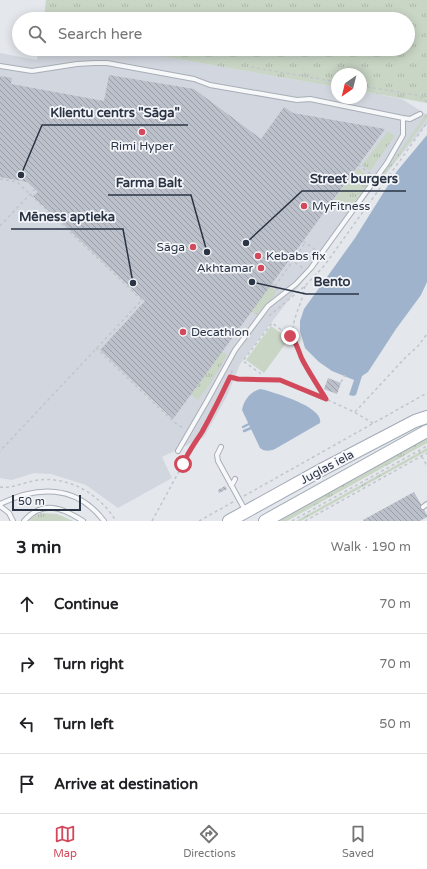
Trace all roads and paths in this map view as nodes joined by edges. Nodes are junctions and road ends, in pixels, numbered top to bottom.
1 (0, 66) edge
2 (251, 67) dead end
3 (331, 81) edge
4 (367, 87) edge
5 (427, 102) edge
6 (420, 114) dead end
7 (403, 118) junction
8 (427, 123) edge
9 (358, 165) dead end
10 (368, 173) dead end
11 (0, 179) edge
12 (35, 189) dead end
13 (29, 194) junction
14 (0, 226) edge
15 (303, 241) dead end
16 (305, 243) junction
17 (321, 254) junction
18 (290, 259) dead end
19 (292, 261) junction
20 (308, 272) junction
21 (272, 283) dead end
22 (275, 286) junction
23 (305, 286) junction
24 (281, 296) junction
25 (266, 320) dead end
26 (427, 334) edge
27 (295, 340) junction
28 (96, 348) junction
29 (234, 364) dead end
30 (261, 374) dead end
31 (345, 375) dead end
32 (230, 377) junction
33 (341, 382) dead end
34 (427, 393) edge
35 (326, 399) junction
36 (354, 412) junction
37 (427, 417) edge
38 (373, 423) junction
39 (427, 431) edge
40 (189, 432) junction
41 (427, 446) edge
42 (221, 447) dead end
43 (418, 450) junction
44 (0, 451) edge
45 (178, 451) dead end
46 (427, 453) edge
47 (422, 456) junction
48 (427, 466) edge
49 (235, 479) dead end
50 (231, 485) junction
51 (238, 499) junction
52 (427, 504) edge
53 (0, 505) edge
54 (423, 507) dead end
55 (246, 512) junction
56 (230, 520) edge
57 (13, 521) edge
58 (24, 521) edge
59 (83, 521) edge
60 (104, 521) edge
61 (152, 521) edge
62 (199, 521) edge
63 (265, 521) edge
64 (292, 521) edge
65 (305, 521) edge

1 - 7 lane
2 - 3 path
4 - 5 path
6 - 7 lane
7 - 17 lane
8 - 23 path
9 - 10 path
11 - 13 path
12 - 13 path
13 - 14 path
13 - 28 path
15 - 16 path
16 - 17 path
16 - 19 path
17 - 20 lane
18 - 19 path
19 - 20 path
19 - 22 path
20 - 24 lane
21 - 22 path
22 - 24 path
23 - 25 path
23 - 27 path
24 - 40 lane
26 - 36 path
27 - 30 path
27 - 35 path
28 - 40 path
28 - 44 path
29 - 32 path
31 - 33 path
32 - 35 path
32 - 61 path
34 - 38 path
35 - 36 path
36 - 38 path
37 - 55 main road, Juglas iela
38 - 51 path
39 - 63 main road, Juglas iela
40 - 45 lane
41 - 43 path
42 - 50 lane
43 - 47 path
43 - 64 path
46 - 47 path
47 - 48 path
47 - 65 path
49 - 50 lane
50 - 51 lane
51 - 55 lane
51 - 62 path
52 - 54 lane
53 - 57 lane
53 - 60 lane
55 - 56 main road, Juglas iela
58 - 59 lane

